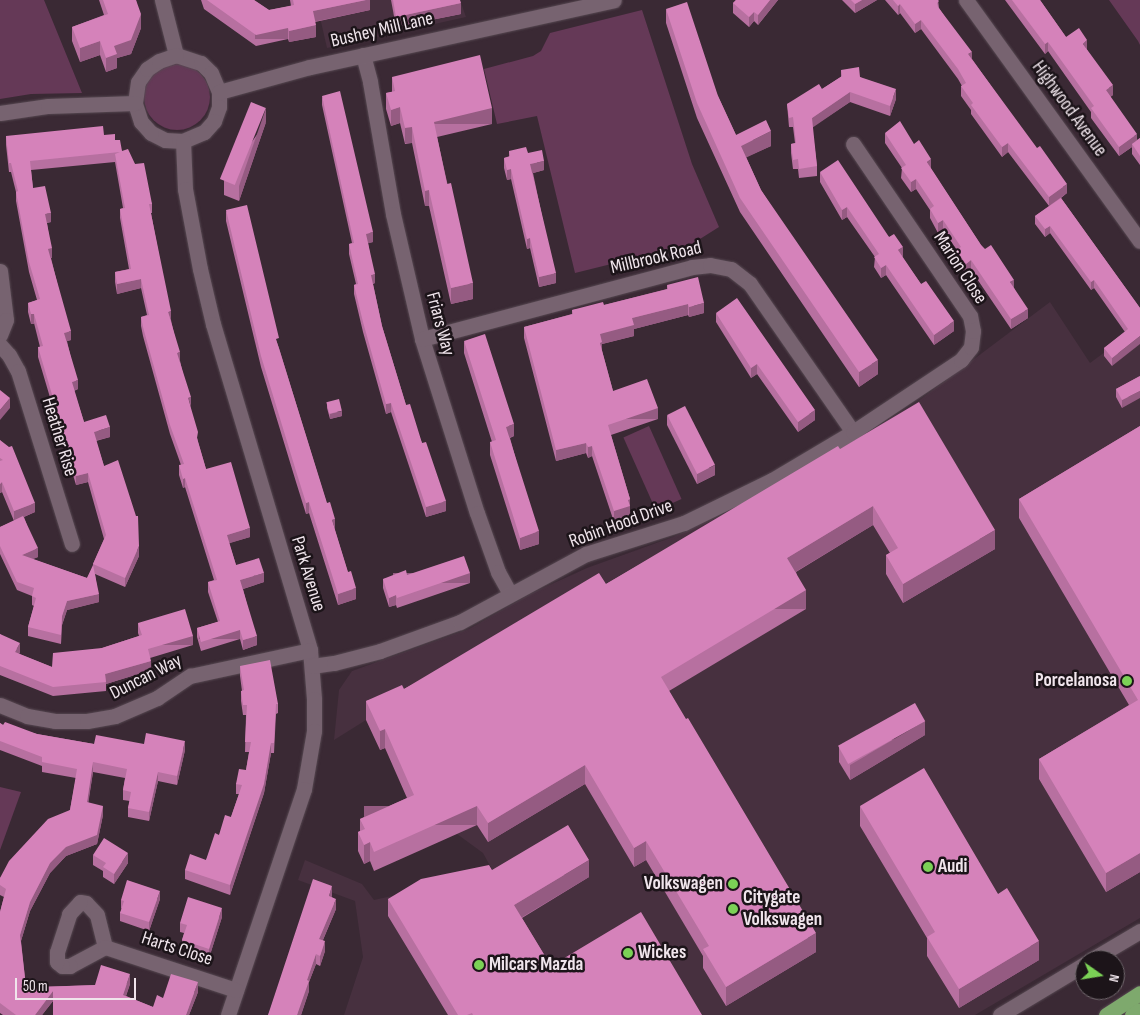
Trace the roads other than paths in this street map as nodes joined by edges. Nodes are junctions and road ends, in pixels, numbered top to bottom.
1 (162, 0) edge
2 (614, 0) edge
3 (966, 0) edge
4 (176, 55) junction
5 (363, 55) junction
6 (219, 92) junction
7 (135, 103) junction
8 (0, 114) edge
9 (183, 141) junction
10 (853, 144) dead end
11 (1140, 240) edge
12 (0, 271) edge
13 (0, 335) edge
14 (422, 339) junction
15 (0, 345) edge
16 (852, 432) junction
17 (72, 544) dead end
18 (510, 594) junction
19 (310, 650) junction
20 (312, 666) junction
21 (0, 705) edge
22 (1140, 931) edge
23 (105, 947) dead end
24 (1108, 950) edge
25 (1075, 970) edge
26 (236, 990) junction
27 (1140, 993) edge
28 (1140, 1010) edge
29 (228, 1015) edge
30 (1000, 1015) edge
31 (1106, 1015) edge
32 (1132, 1015) edge

1 - 4 street
2 - 5 street, Bushey Mill Lane
3 - 11 street, Highwood Avenue
4 - 6 street
4 - 7 street
5 - 6 street, Bushey Mill Lane
5 - 14 street, Friars Way
6 - 9 street
7 - 8 street
7 - 9 street
9 - 19 street, Park Avenue
10 - 16 street, Marion Close
12 - 13 street
14 - 16 street, Millbrook Road
14 - 18 street, Friars Way
15 - 17 street, Heather Rise
16 - 18 street, Robin Hood Drive
18 - 20 street, Robin Hood Drive
19 - 20 street, Park Avenue
19 - 21 street, Duncan Way
20 - 26 street, Park Avenue
22 - 24 street
23 - 26 street, Harts Close
25 - 30 street
26 - 29 street, Park Avenue
27 - 31 highway
28 - 32 highway

